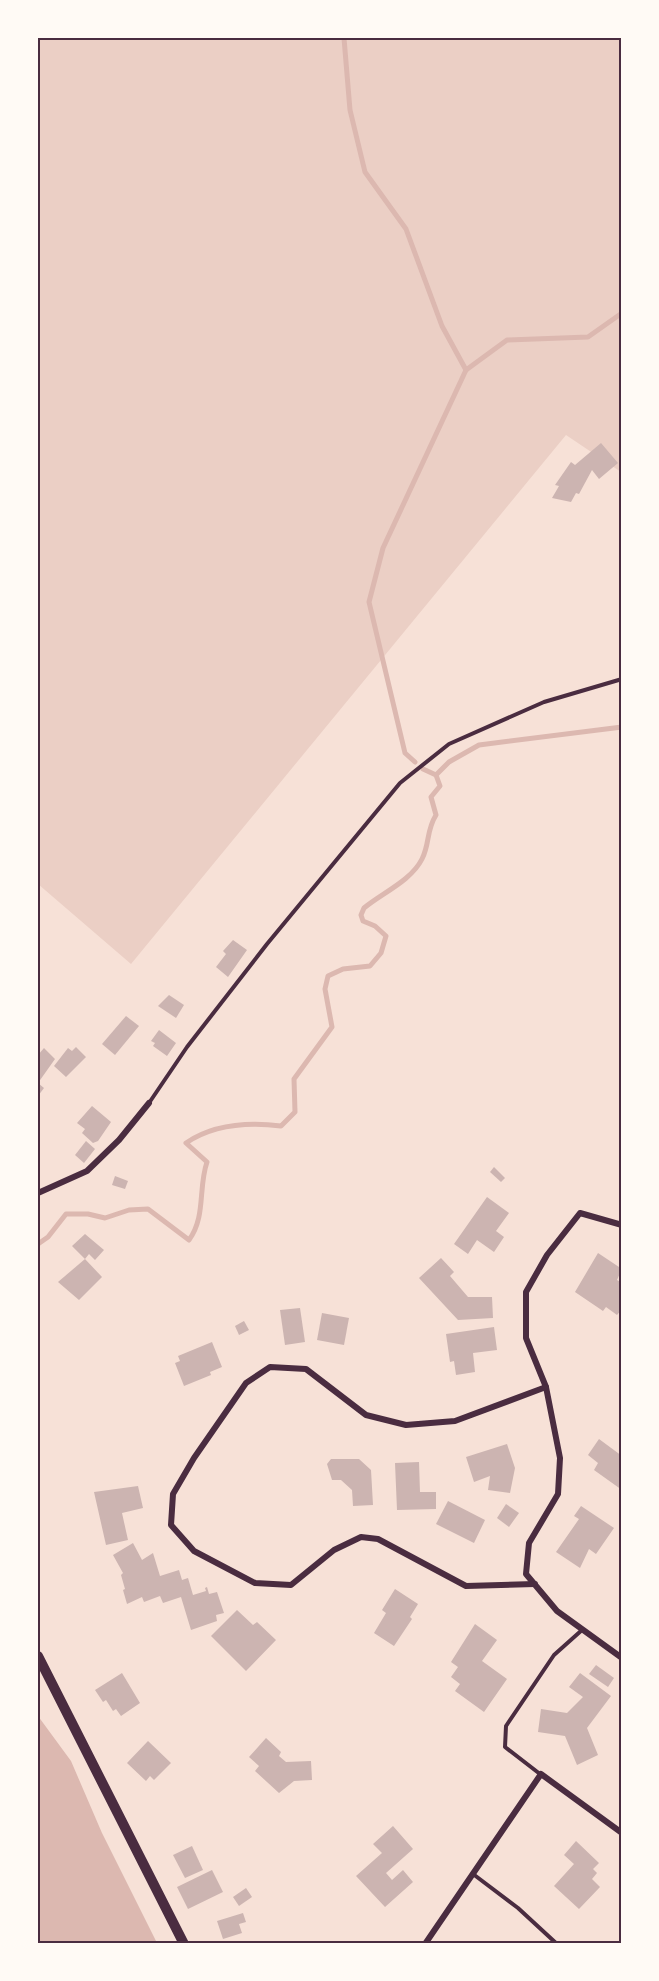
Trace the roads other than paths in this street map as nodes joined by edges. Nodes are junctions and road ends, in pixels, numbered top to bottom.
1 (621, 679) edge
2 (149, 1103) joint
3 (38, 1193) edge
4 (621, 1225) edge
5 (546, 1387) junction
6 (535, 1584) junction
7 (582, 1630) junction
8 (38, 1656) edge
9 (621, 1658) edge
10 (541, 1774) junction
11 (621, 1833) edge
12 (473, 1874) junction
13 (184, 1944) edge
14 (425, 1944) edge
15 (557, 1944) edge

1 - 2 lane
2 - 3 street
4 - 5 street
5 - 6 street
5 - 6 street
6 - 7 street
7 - 9 street
7 - 10 lane
8 - 13 main road
10 - 11 street
10 - 12 street
12 - 14 street
12 - 15 lane

